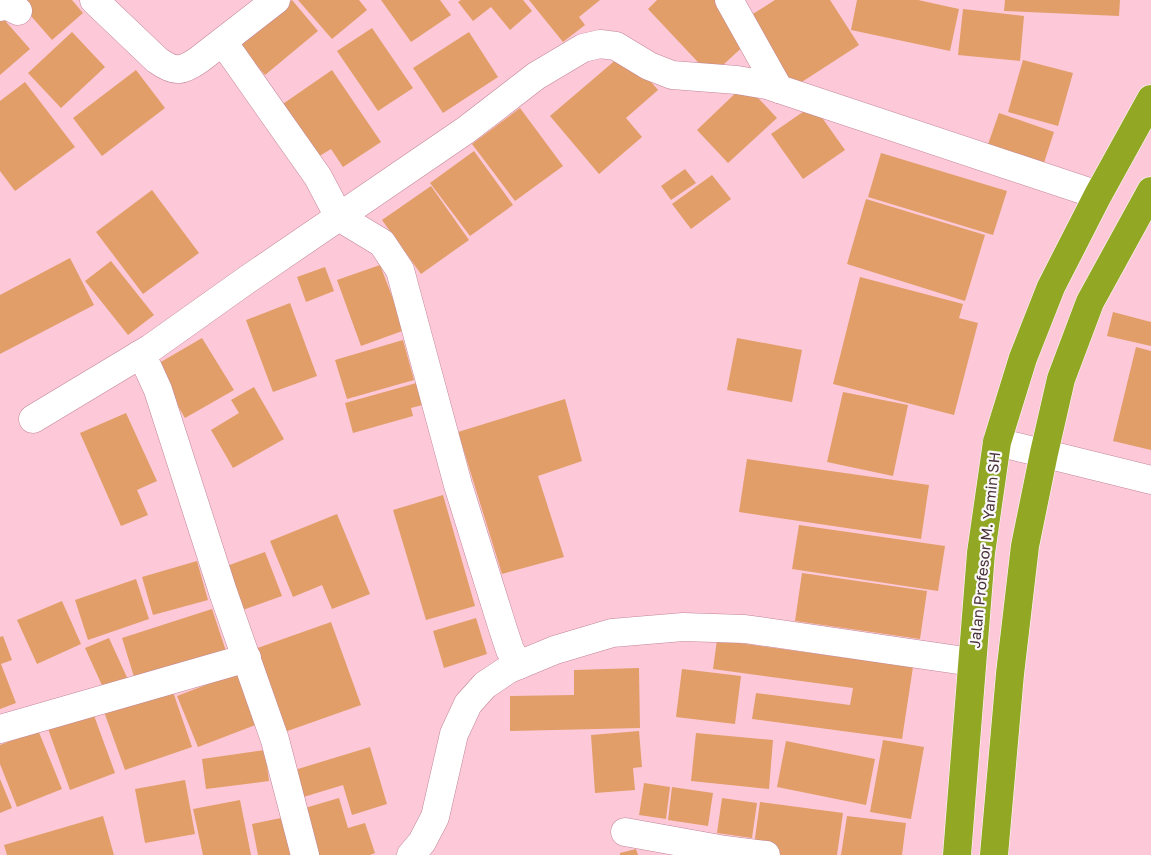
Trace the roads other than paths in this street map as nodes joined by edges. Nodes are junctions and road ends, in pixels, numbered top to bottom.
1 (94, 0) edge
2 (276, 0) edge
3 (728, 0) edge
4 (223, 42) junction
5 (779, 88) junction
6 (1151, 99) edge
7 (1151, 191) edge
8 (1098, 195) junction
9 (339, 217) junction
10 (145, 351) junction
11 (33, 420) dead end
12 (997, 442) junction
13 (1044, 452) junction
14 (1151, 480) edge
15 (247, 658) junction
16 (972, 662) junction
17 (519, 665) junction
18 (0, 729) edge
19 (625, 832) dead end
20 (305, 855) edge
21 (411, 855) edge
22 (766, 855) edge
23 (958, 855) edge
24 (994, 855) edge

1 - 4 street
2 - 4 street
3 - 5 street
4 - 9 street
5 - 8 street
5 - 9 street
6 - 8 highway, Jalan Profesor M. Yamin SH
7 - 13 highway
8 - 12 highway, Jalan Profesor M. Yamin SH
9 - 10 street
9 - 17 street
10 - 11 street
10 - 15 street
12 - 13 street
12 - 16 highway, Jalan Profesor M. Yamin SH
13 - 14 street
13 - 24 highway
15 - 18 street
15 - 20 street
16 - 17 street
16 - 23 highway, Jalan Profesor M. Yamin SH
17 - 21 street
19 - 22 street

